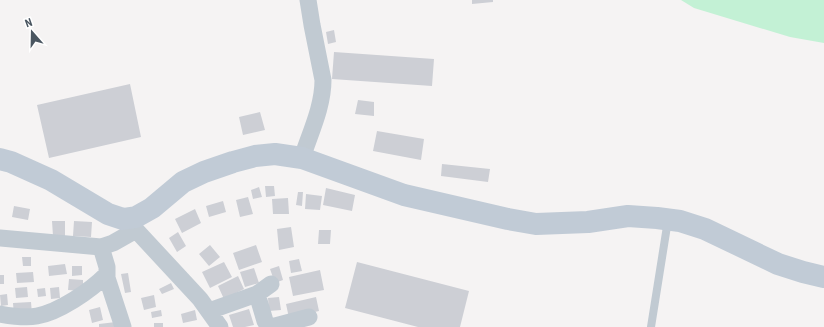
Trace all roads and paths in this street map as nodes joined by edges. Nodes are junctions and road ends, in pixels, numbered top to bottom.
1 (308, 0) edge
2 (302, 158) junction
3 (0, 159) edge
4 (668, 219) junction
5 (132, 224) junction
6 (0, 238) edge
7 (101, 247) junction
8 (106, 275) junction
9 (824, 277) edge
10 (271, 284) dead end
11 (257, 294) junction
12 (209, 311) junction
13 (0, 314) edge
14 (309, 317) dead end
15 (32, 322) edge
16 (123, 327) edge
17 (220, 327) edge
18 (651, 327) edge

1 - 2 street
2 - 4 street
2 - 5 street
3 - 5 street
4 - 9 street
4 - 18 lane
5 - 7 street
5 - 12 street
6 - 7 street
7 - 8 street
8 - 15 street
8 - 16 street
10 - 11 street
11 - 12 street
11 - 14 street
12 - 17 street
13 - 15 street

